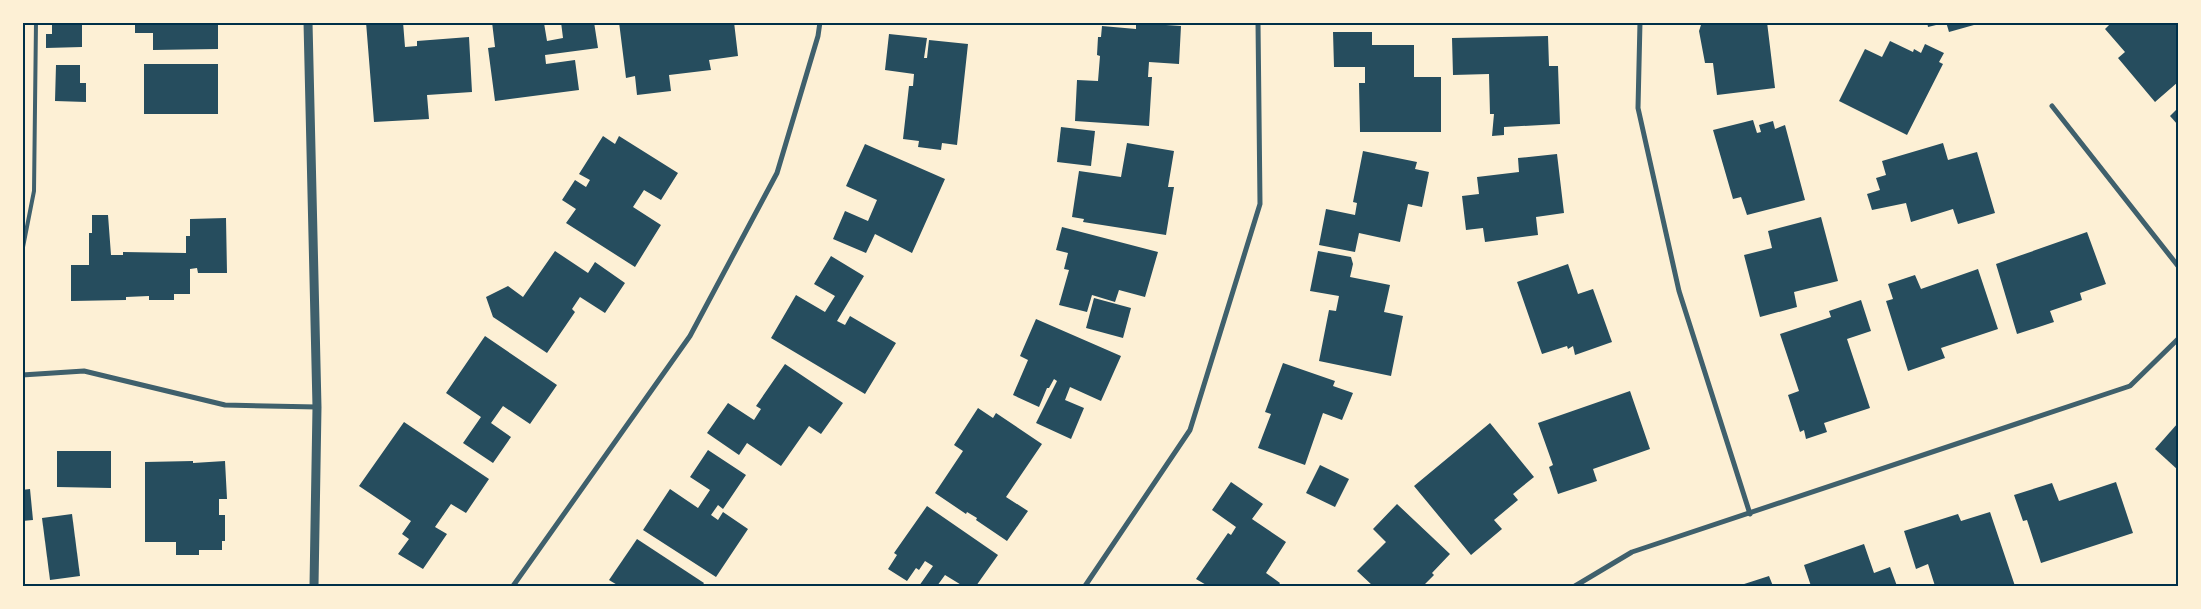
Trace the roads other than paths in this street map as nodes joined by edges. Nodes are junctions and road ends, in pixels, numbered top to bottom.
1 (36, 22) edge
2 (308, 22) edge
3 (820, 22) edge
4 (1258, 22) edge
5 (1640, 22) edge
6 (2052, 106) dead end
7 (22, 252) edge
8 (2178, 266) edge
9 (2178, 339) edge
10 (22, 375) edge
11 (317, 407) junction
12 (1750, 514) junction
13 (314, 586) edge
14 (513, 586) edge
15 (1085, 586) edge
16 (1574, 586) edge

1 - 7 lane
2 - 11 street
3 - 14 street
4 - 15 street
5 - 12 street
6 - 8 street
9 - 12 street
10 - 11 street
11 - 13 street
12 - 16 street

